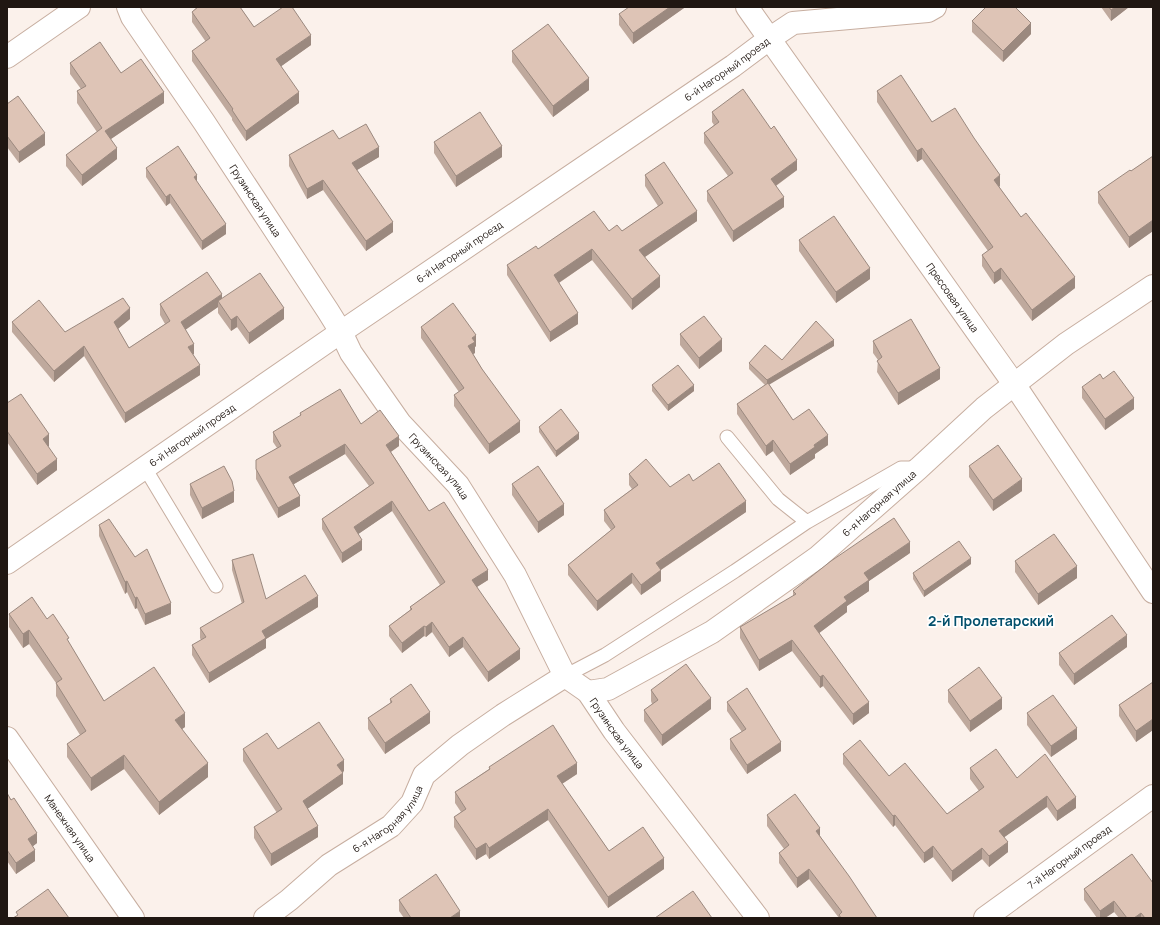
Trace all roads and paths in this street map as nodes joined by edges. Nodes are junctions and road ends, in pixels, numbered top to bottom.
1 (79, 7) edge
2 (128, 7) edge
3 (747, 7) edge
4 (935, 7) edge
5 (768, 39) junction
6 (7, 57) edge
7 (1153, 286) edge
8 (341, 332) junction
9 (1014, 384) junction
10 (727, 436) dead end
11 (145, 468) junction
12 (919, 468) junction
13 (807, 522) junction
14 (7, 563) edge
15 (216, 586) dead end
16 (1153, 592) edge
17 (564, 676) junction
18 (588, 692) junction
19 (7, 738) edge
20 (1153, 796) edge
21 (133, 918) edge
22 (265, 918) edge
23 (758, 918) edge
24 (985, 918) edge

1 - 6 street
2 - 8 street, Грузинская улица
3 - 5 street, Прессовая улица
4 - 5 street, 6-й Нагорный проезд
5 - 8 street, 6-й Нагорный проезд
5 - 9 street, Прессовая улица
7 - 9 street, 6-я Нагорная улица
8 - 11 street, 6-й Нагорный проезд
8 - 17 street, Грузинская улица
9 - 12 street, 6-я Нагорная улица
9 - 16 street, Прессовая улица
10 - 13 lane
11 - 14 street, 6-й Нагорный проезд
11 - 15 lane
12 - 13 lane
12 - 18 street, 6-я Нагорная улица
13 - 17 lane
17 - 18 street, Грузинская улица
17 - 22 street, 6-я Нагорная улица
18 - 23 street, Грузинская улица
19 - 21 street, Манежная улица
20 - 24 street, 7-й Нагорный проезд

